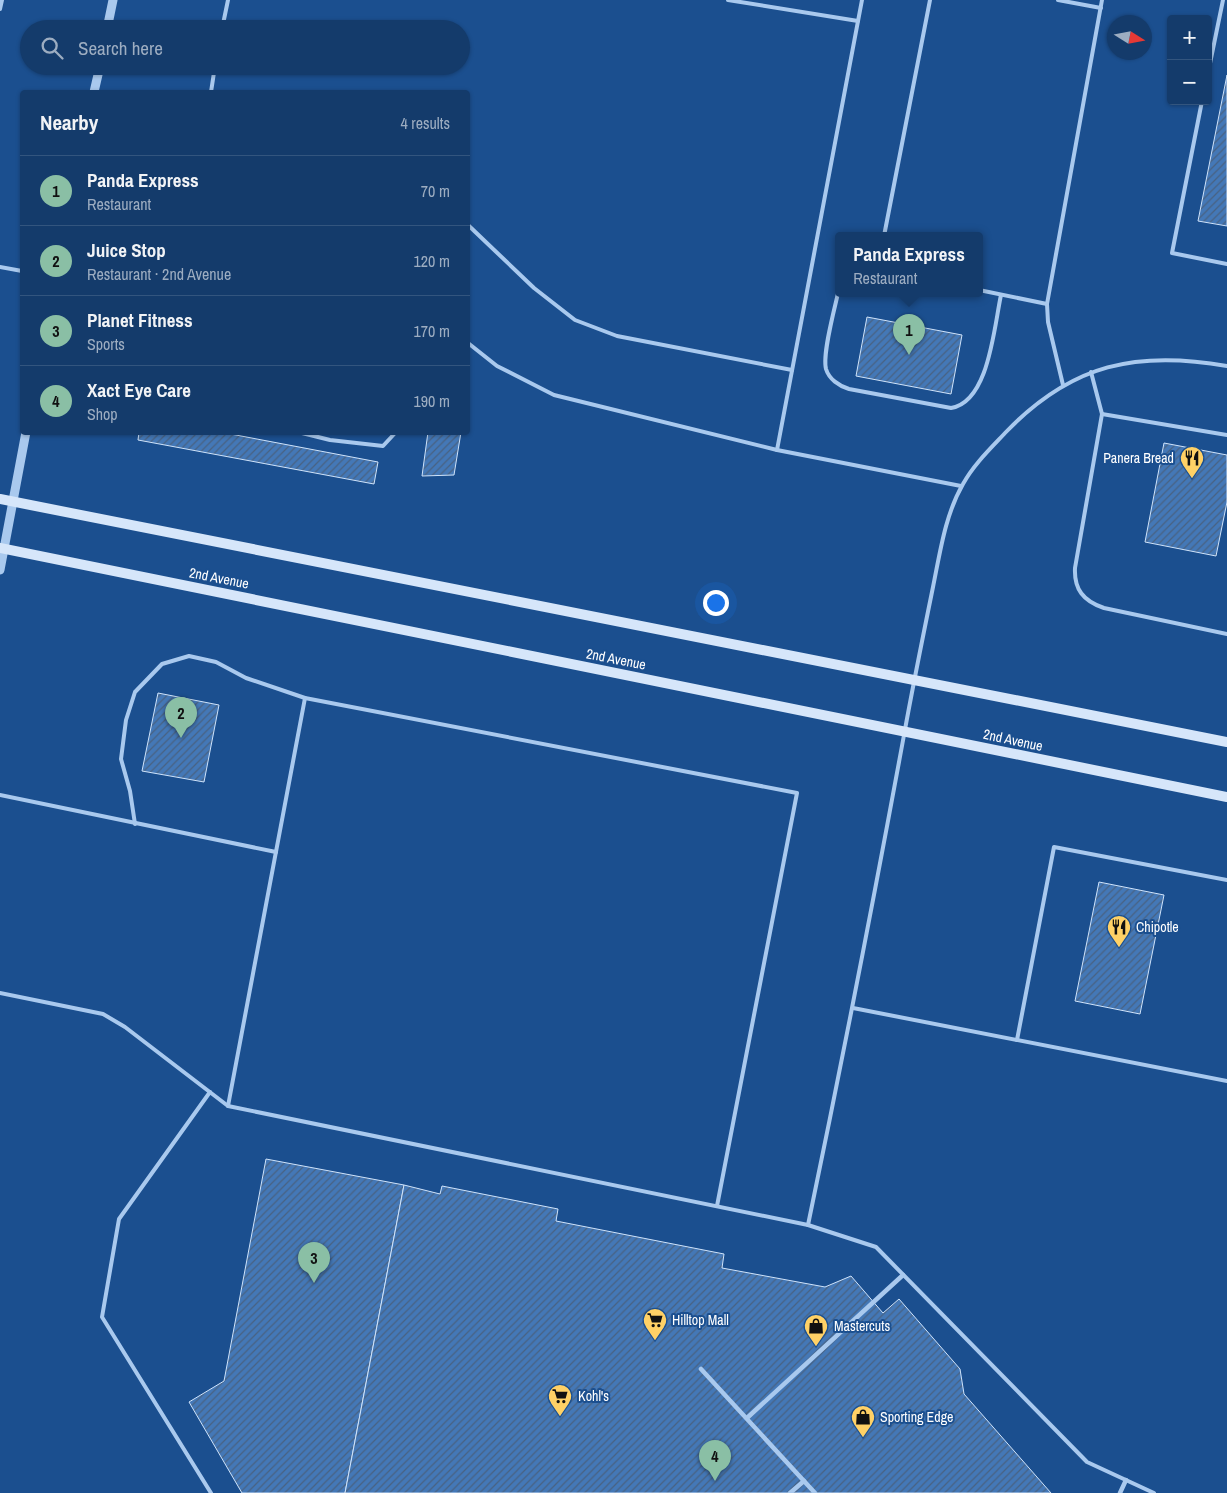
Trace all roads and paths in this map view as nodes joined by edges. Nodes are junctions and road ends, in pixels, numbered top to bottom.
1 (2, 0) edge
2 (113, 0) edge
3 (228, 0) edge
4 (728, 0) edge
5 (862, 0) edge
6 (930, 0) edge
7 (1058, 0) edge
8 (1102, 0) edge
9 (1223, 0) edge
10 (1101, 8) junction
11 (0, 9) edge
12 (109, 20) edge
13 (224, 20) edge
14 (858, 22) junction
15 (1211, 60) edge
16 (98, 75) edge
17 (213, 75) edge
18 (94, 90) edge
19 (210, 90) edge
20 (1201, 105) edge
21 (470, 228) edge
22 (885, 232) edge
23 (1227, 264) edge
24 (0, 267) edge
25 (20, 271) edge
26 (983, 291) edge
27 (1001, 294) junction
28 (837, 297) edge
29 (1047, 304) junction
30 (470, 345) edge
31 (1227, 366) edge
32 (792, 370) junction
33 (1091, 372) junction
34 (1063, 385) junction
35 (1102, 414) junction
36 (25, 435) edge
37 (310, 435) edge
38 (393, 435) edge
39 (1227, 435) edge
40 (777, 450) junction
41 (961, 486) junction
42 (0, 499) edge
43 (13, 502) junction
44 (2, 548) edge
45 (0, 570) edge
46 (1227, 634) edge
47 (914, 680) junction
48 (305, 698) junction
49 (905, 731) junction
50 (1227, 742) edge
51 (0, 795) edge
52 (1227, 797) edge
53 (135, 824) junction
54 (276, 852) junction
55 (1227, 880) edge
56 (0, 993) edge
57 (853, 1008) junction
58 (1016, 1040) junction
59 (1227, 1081) edge
60 (210, 1092) junction
61 (228, 1106) junction
62 (717, 1206) junction
63 (808, 1225) junction
64 (903, 1275) junction
65 (702, 1369) dead end
66 (748, 1418) junction
67 (1126, 1480) junction
68 (804, 1481) junction
69 (211, 1493) edge
70 (790, 1493) edge
71 (814, 1493) edge
72 (1120, 1493) edge
73 (1154, 1493) edge

1 - 11 lane
2 - 12 street
3 - 13 lane
4 - 14 lane
5 - 14 lane
6 - 22 lane
7 - 10 lane
8 - 10 lane
9 - 15 lane
10 - 29 lane
14 - 32 lane
16 - 18 street
17 - 19 lane
20 - 23 lane
21 - 32 lane
24 - 25 lane
26 - 27 lane
27 - 28 lane
27 - 29 lane
29 - 34 lane
30 - 40 lane
31 - 33 lane
32 - 40 lane
33 - 34 lane
33 - 35 lane
34 - 41 lane
35 - 39 lane
35 - 46 lane
36 - 43 street
37 - 38 lane
40 - 41 lane
41 - 47 lane
42 - 43 main road
43 - 44 street
43 - 47 main road
44 - 45 street
44 - 49 main road, 2nd Avenue
47 - 49 lane
47 - 50 main road
48 - 53 lane
48 - 54 lane
48 - 62 lane
49 - 52 main road, 2nd Avenue
49 - 57 lane
51 - 53 lane
53 - 54 lane
54 - 61 lane
55 - 58 lane
56 - 60 lane
57 - 58 lane
57 - 63 lane
58 - 59 lane
60 - 61 lane
60 - 69 lane
61 - 62 lane
62 - 63 lane
63 - 64 lane
64 - 66 street
64 - 67 lane
65 - 66 street
66 - 68 street
67 - 72 street
67 - 73 lane
68 - 70 street
68 - 71 street

